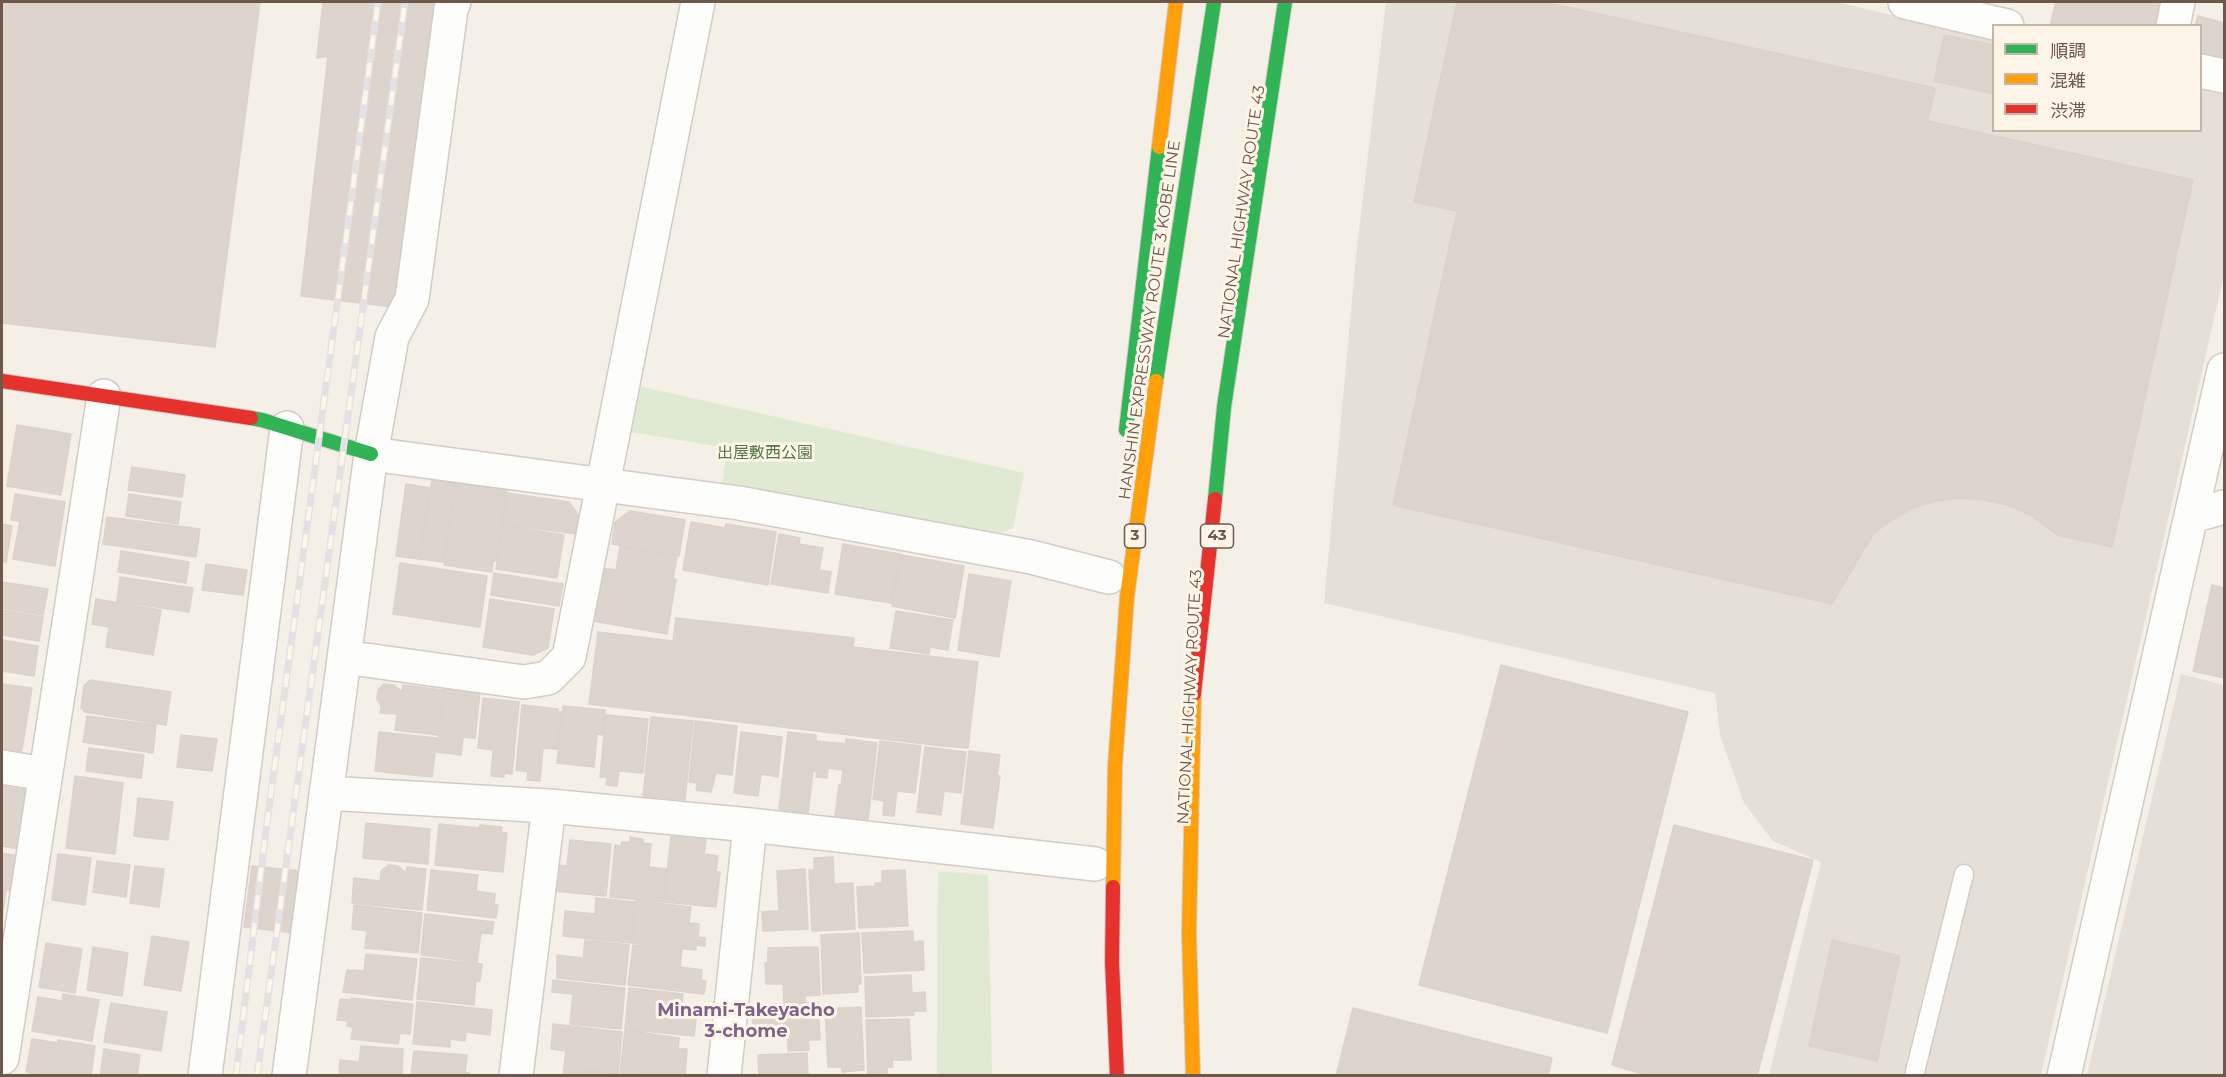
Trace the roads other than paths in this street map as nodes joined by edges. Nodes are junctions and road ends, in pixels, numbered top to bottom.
1 (454, 2) edge
2 (698, 2) edge
3 (1176, 2) edge
4 (1214, 2) edge
5 (1285, 2) edge
6 (1291, 2) edge
7 (2178, 2) edge
8 (1917, 3) edge
9 (1999, 24) edge
10 (2173, 24) edge
11 (2202, 71) edge
12 (2224, 76) edge
13 (2224, 370) edge
14 (2, 381) edge
15 (104, 396) junction
16 (287, 428) junction
17 (1124, 448) dead end
18 (371, 454) junction
19 (602, 484) junction
20 (2224, 507) edge
21 (2192, 516) junction
22 (1109, 577) dead end
23 (344, 657) junction
24 (2, 768) edge
25 (45, 774) junction
26 (326, 793) junction
27 (549, 806) junction
28 (750, 825) junction
29 (1095, 865) dead end
30 (1964, 874) dead end
31 (10, 948) edge
32 (2, 1058) edge
33 (205, 1076) edge
34 (289, 1076) edge
35 (516, 1076) edge
36 (724, 1076) edge
37 (1117, 1076) edge
38 (1193, 1076) edge
39 (1201, 1076) edge
40 (1914, 1076) edge
41 (2064, 1076) edge

1 - 18 street
2 - 19 street
3 - 17 main road
4 - 37 main road, HANSHIN EXPRESSWAY ROUTE 3 KOBE LINE / 3
5 - 38 main road
6 - 39 main road, NATIONAL HIGHWAY ROUTE 43 / 43
7 - 10 street
8 - 9 street
11 - 12 street
13 - 21 street
14 - 15 main road
15 - 16 main road
15 - 25 street
16 - 18 main road
16 - 33 street
18 - 19 street
18 - 23 street
19 - 22 street
19 - 23 street
20 - 21 street
21 - 41 street
23 - 26 street
24 - 25 street
25 - 31 street
26 - 27 street
26 - 34 street
27 - 28 street
27 - 35 street
28 - 29 street
28 - 36 street
30 - 40 lane
31 - 32 street

